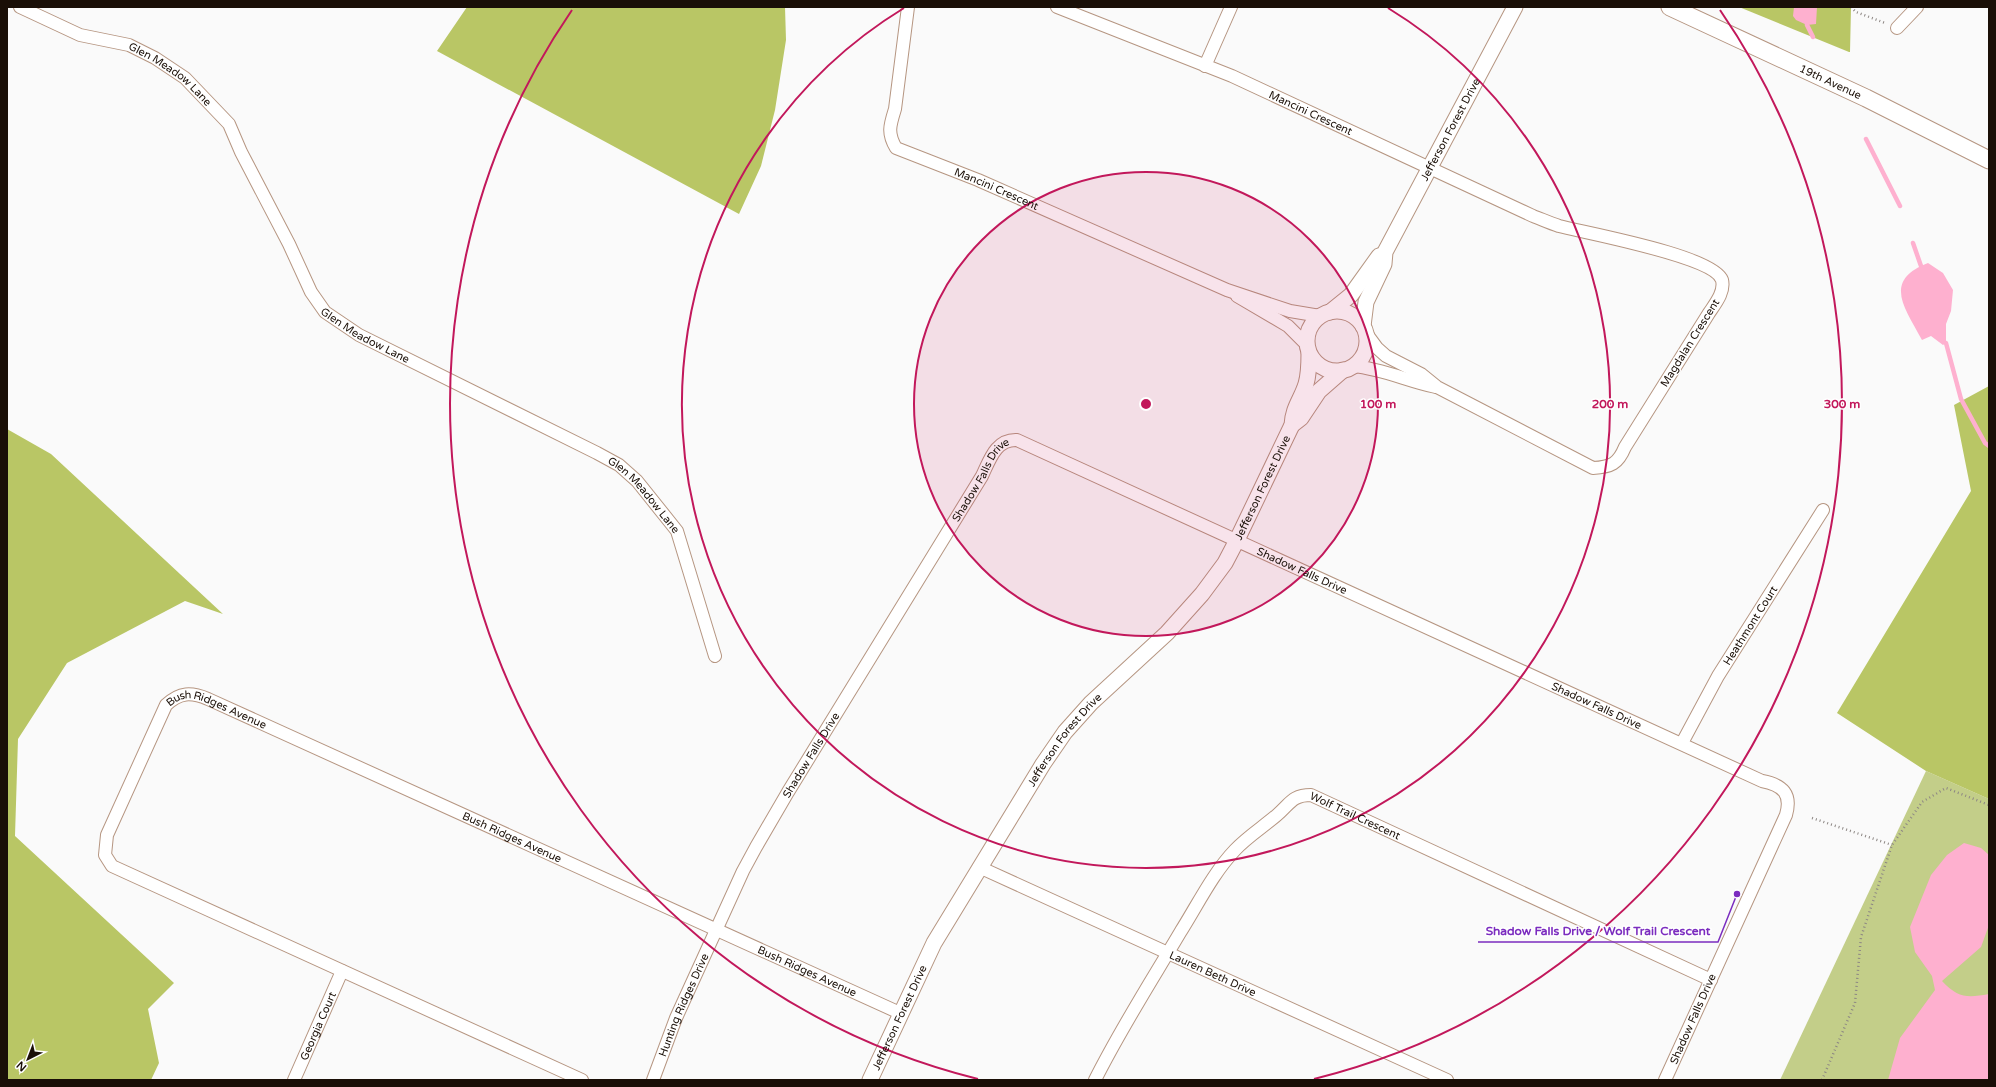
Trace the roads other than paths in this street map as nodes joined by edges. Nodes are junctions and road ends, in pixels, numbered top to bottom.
1 (908, 7) edge
2 (1057, 7) edge
3 (1231, 7) edge
4 (1515, 7) edge
5 (1670, 7) edge
6 (1917, 7) edge
7 (23, 8) edge
8 (1897, 28) road end
9 (1205, 66) junction
10 (1989, 160) edge
11 (1430, 168) junction
12 (1385, 252) junction
13 (1228, 290) junction
14 (1325, 314) junction
15 (1364, 330) junction
16 (1308, 349) junction
17 (1348, 368) junction
18 (1437, 387) junction
19 (1292, 425) junction
20 (1823, 510) dead end
21 (1236, 542) junction
22 (715, 656) dead end
23 (1682, 743) junction
24 (979, 867) junction
25 (716, 930) junction
26 (1167, 953) junction
27 (342, 971) junction
28 (1711, 980) junction
29 (900, 1013) junction
30 (1444, 1079) edge
31 (294, 1080) edge
32 (582, 1080) edge
33 (653, 1080) edge
34 (870, 1080) edge
35 (1095, 1080) edge
36 (1665, 1080) edge

1 - 13 street, Mancini Crescent
2 - 9 street, Mancini Crescent
3 - 9 street
4 - 11 street, Jefferson Forest Drive
5 - 10 main road, 19th Avenue
6 - 8 street
7 - 22 street, Glen Meadow Lane
9 - 11 street, Mancini Crescent
11 - 12 street, Jefferson Forest Drive
11 - 18 street, Magdalan Crescent
12 - 14 street, Jefferson Forest Drive
12 - 15 street, Jefferson Forest Drive
13 - 14 street, Mancini Crescent
13 - 16 street, Mancini Crescent
14 - 15 street
14 - 16 street
15 - 17 street
15 - 18 street, Magdalan Crescent
16 - 17 street
16 - 19 street, Jefferson Forest Drive
17 - 18 street, Magdalan Crescent
17 - 19 street, Jefferson Forest Drive
19 - 21 street, Jefferson Forest Drive
20 - 23 street, Heathmont Court
21 - 23 street, Shadow Falls Drive
21 - 24 street, Jefferson Forest Drive
21 - 25 street, Shadow Falls Drive
23 - 28 street, Shadow Falls Drive
24 - 26 street, Lauren Beth Drive
24 - 29 street, Jefferson Forest Drive
25 - 27 street, Bush Ridges Avenue
25 - 29 street, Bush Ridges Avenue
25 - 33 street, Hunting Ridges Drive
26 - 28 street, Wolf Trail Crescent
26 - 30 street, Lauren Beth Drive
26 - 35 street, Wolf Trail Crescent
27 - 31 street, Georgia Court
27 - 32 street, Bush Ridges Avenue
28 - 36 street, Shadow Falls Drive
29 - 34 street, Jefferson Forest Drive

